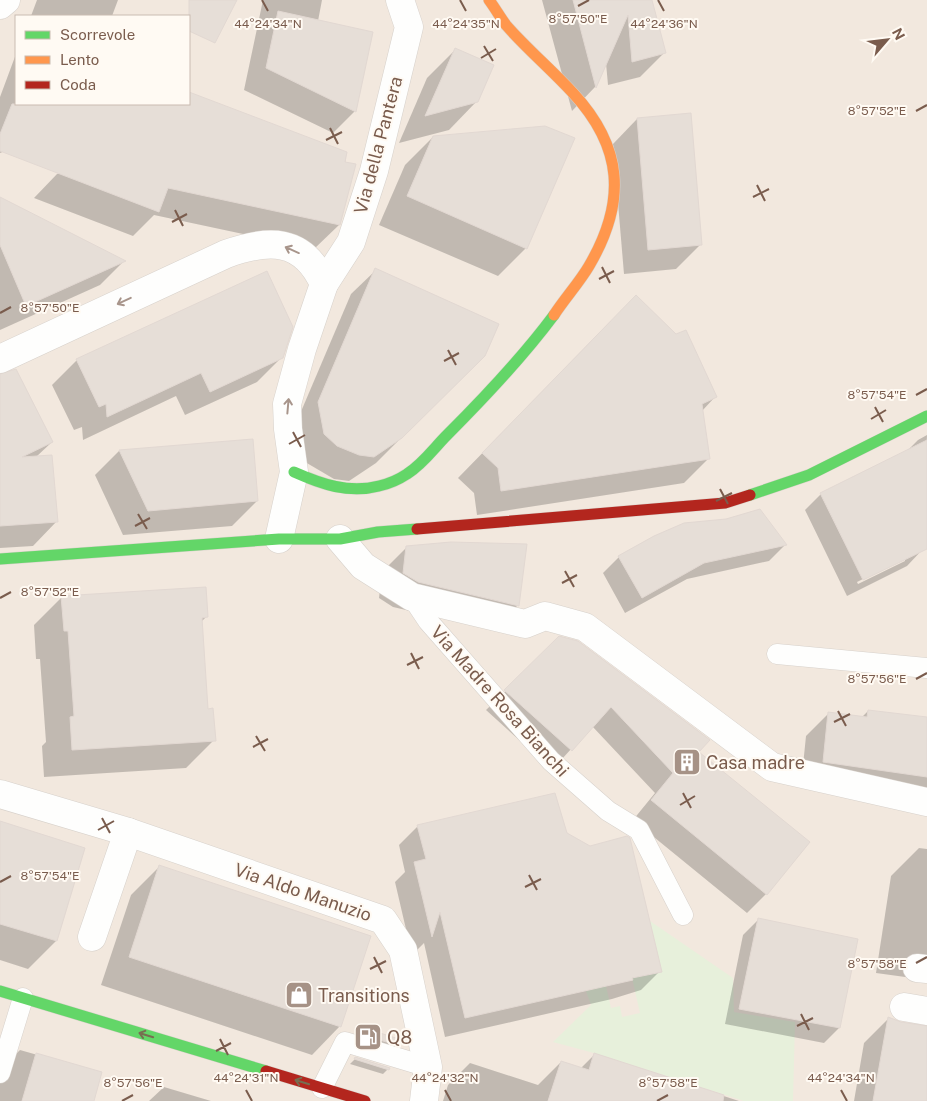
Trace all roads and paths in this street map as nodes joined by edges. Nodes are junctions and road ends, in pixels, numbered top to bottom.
1 (6, 0) edge
2 (400, 0) edge
3 (489, 0) edge
4 (0, 5) edge
5 (324, 284) junction
6 (0, 359) edge
7 (927, 416) edge
8 (294, 472) junction
9 (279, 539) junction
10 (340, 539) junction
11 (0, 558) edge
12 (412, 597) junction
13 (777, 654) dead end
14 (927, 668) edge
15 (0, 794) edge
16 (927, 802) edge
17 (128, 832) junction
18 (683, 915) dead end
19 (92, 938) dead end
20 (0, 991) edge
21 (23, 998) junction
22 (428, 1066) junction
23 (0, 1073) edge
24 (322, 1088) junction
25 (366, 1101) edge
26 (424, 1101) edge

1 - 4 street
2 - 5 street, Via della Pantera
3 - 8 street
5 -> 6 street
8 -> 5 street, Via della Pantera
7 - 10 street
8 - 9 street
9 - 10 street
9 - 11 street
10 - 12 street, Via Madre Rosa Bianchi
12 - 16 street, Via Madre Rosa Bianchi
12 - 18 lane, Via Madre Rosa Bianchi
13 - 14 lane
15 - 17 street, Via Aldo Manuzio
17 - 19 street
17 - 22 street, Via Aldo Manuzio
20 - 21 street
21 - 23 lane
24 -> 21 street
22 - 24 lane
22 - 26 street, Via Aldo Manuzio
24 - 25 street

